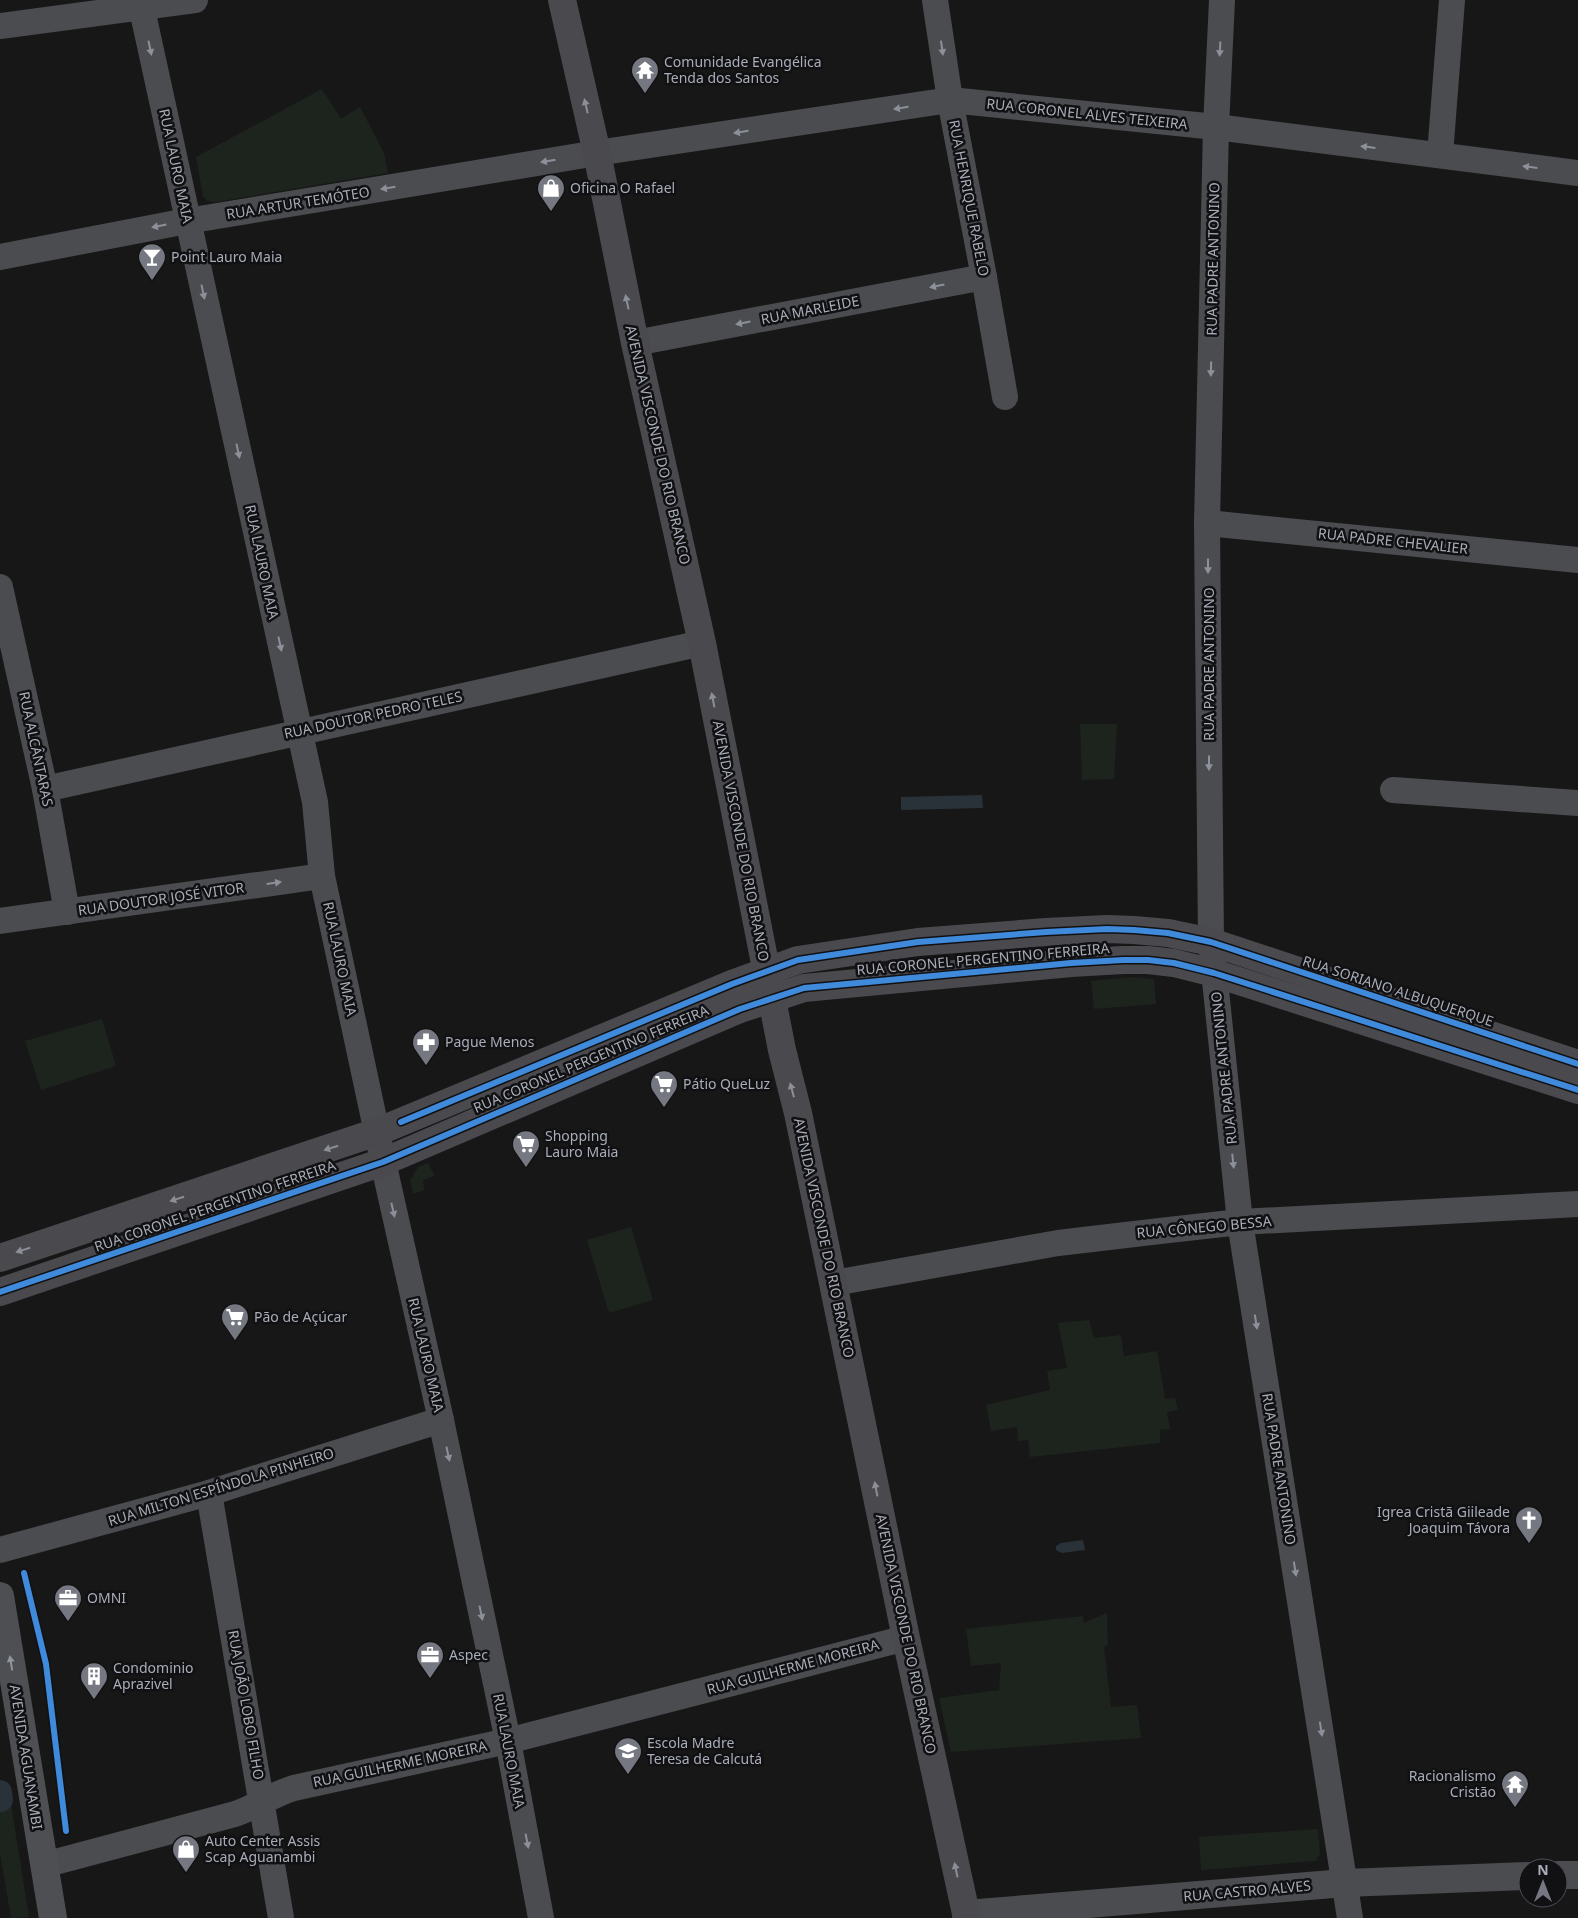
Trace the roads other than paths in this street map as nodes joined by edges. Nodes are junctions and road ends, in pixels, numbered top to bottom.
1 (195, 0) edge
2 (562, 0) edge
3 (935, 0) edge
4 (1222, 0) edge
5 (1452, 0) edge
6 (140, 4) edge
7 (0, 26) edge
8 (950, 100) junction
9 (1216, 127) junction
10 (596, 153) junction
11 (1440, 156) junction
12 (1578, 173) edge
13 (187, 221) junction
14 (0, 256) edge
15 (984, 277) junction
16 (635, 343) junction
17 (1004, 396) dead end
18 (1207, 523) junction
19 (1578, 560) edge
20 (0, 587) edge
21 (702, 643) junction
22 (299, 731) junction
23 (45, 789) junction
24 (1393, 790) dead end
25 (1578, 803) edge
26 (322, 876) junction
27 (67, 912) junction
28 (0, 921) edge
29 (1211, 942) junction
30 (766, 971) junction
31 (1214, 973) junction
32 (771, 999) junction
33 (1578, 1064) edge
34 (1578, 1090) edge
35 (377, 1132) junction
36 (383, 1162) junction
37 (1578, 1204) edge
38 (1240, 1222) junction
39 (0, 1258) edge
40 (834, 1283) junction
41 (0, 1292) edge
42 (441, 1420) junction
43 (209, 1493) junction
44 (0, 1550) edge
45 (0, 1596) edge
46 (906, 1638) junction
47 (508, 1741) junction
48 (262, 1802) junction
49 (44, 1864) junction
50 (1518, 1876) edge
51 (1345, 1883) junction
52 (966, 1916) edge
53 (53, 1918) edge
54 (281, 1918) edge
55 (541, 1918) edge
56 (1350, 1918) edge

1 - 6 street
10 -> 2 main road, AVENIDA VISCONDE DO RIO BRANCO
3 -> 8 street, RUA HENRIQUE RABELO
4 -> 9 street, RUA PADRE ANTONINO
5 - 11 street
6 - 7 street
6 -> 13 street, RUA LAURO MAIA
8 - 9 street, RUA CORONEL ALVES TEIXEIRA
8 -> 10 street, RUA CORONEL ALVES TEIXEIRA
8 - 15 street, RUA HENRIQUE RABELO
11 -> 9 street, RUA CORONEL ALVES TEIXEIRA
9 -> 18 street, RUA PADRE ANTONINO
10 -> 13 street, RUA ARTUR TEMÓTEO
16 -> 10 main road, AVENIDA VISCONDE DO RIO BRANCO
12 -> 11 street, RUA CORONEL ALVES TEIXEIRA
13 -> 14 street, RUA ARTUR TEMÓTEO
13 -> 22 street, RUA LAURO MAIA
15 -> 16 street, RUA MARLEIDE
15 - 17 street, RUA HENRIQUE RABELO
16 - 21 main road, AVENIDA VISCONDE DO RIO BRANCO
18 - 19 street, RUA PADRE CHEVALIER
18 -> 29 street, RUA PADRE ANTONINO
20 - 23 street, RUA ALCÂNTARAS
21 - 22 street, RUA DOUTOR PEDRO TELES
30 -> 21 main road, AVENIDA VISCONDE DO RIO BRANCO
22 - 23 street, RUA DOUTOR PEDRO TELES
22 - 26 street, RUA LAURO MAIA
23 - 27 street, RUA ALCÂNTARAS
24 - 25 street
27 -> 26 street, RUA DOUTOR JOSÉ VITOR
26 - 35 street, RUA LAURO MAIA
27 - 28 street, RUA DOUTOR JOSÉ VITOR
29 - 30 main road, RUA CORONEL PERGENTINO FERREIRA
29 - 31 street, RUA PADRE ANTONINO
29 - 33 main road, RUA SORIANO ALBUQUERQUE
30 - 32 main road, AVENIDA VISCONDE DO RIO BRANCO
30 - 35 main road, RUA CORONEL PERGENTINO FERREIRA
31 - 32 main road, RUA CORONEL PERGENTINO FERREIRA
31 - 34 main road
31 -> 38 street, RUA PADRE ANTONINO
32 - 36 main road, RUA CORONEL PERGENTINO FERREIRA
40 -> 32 main road, AVENIDA VISCONDE DO RIO BRANCO
35 - 36 street, RUA LAURO MAIA
35 -> 39 main road, RUA CORONEL PERGENTINO FERREIRA
36 - 41 main road, RUA CORONEL PERGENTINO FERREIRA
36 -> 42 street, RUA LAURO MAIA
37 - 38 street, RUA CÔNEGO BESSA
38 - 40 street, RUA CÔNEGO BESSA
38 -> 51 street, RUA PADRE ANTONINO
46 -> 40 main road, AVENIDA VISCONDE DO RIO BRANCO
42 - 43 street, RUA MILTON ESPÍNDOLA PINHEIRO
42 -> 47 street, RUA LAURO MAIA
43 - 44 street, RUA MILTON ESPÍNDOLA PINHEIRO
43 - 48 street, RUA JOÃO LOBO FILHO
49 -> 45 main road, AVENIDA AGUANAMBI
46 - 47 street, RUA GUILHERME MOREIRA
52 -> 46 main road, AVENIDA VISCONDE DO RIO BRANCO
47 - 48 street, RUA GUILHERME MOREIRA
47 -> 55 street, RUA LAURO MAIA
48 - 49 street, RUA GUILHERME MOREIRA
48 - 54 street, RUA JOÃO LOBO FILHO
49 - 53 main road, AVENIDA AGUANAMBI
50 - 51 street, RUA CASTRO ALVES
51 - 52 street, RUA CASTRO ALVES
51 - 56 street, RUA PADRE ANTONINO

